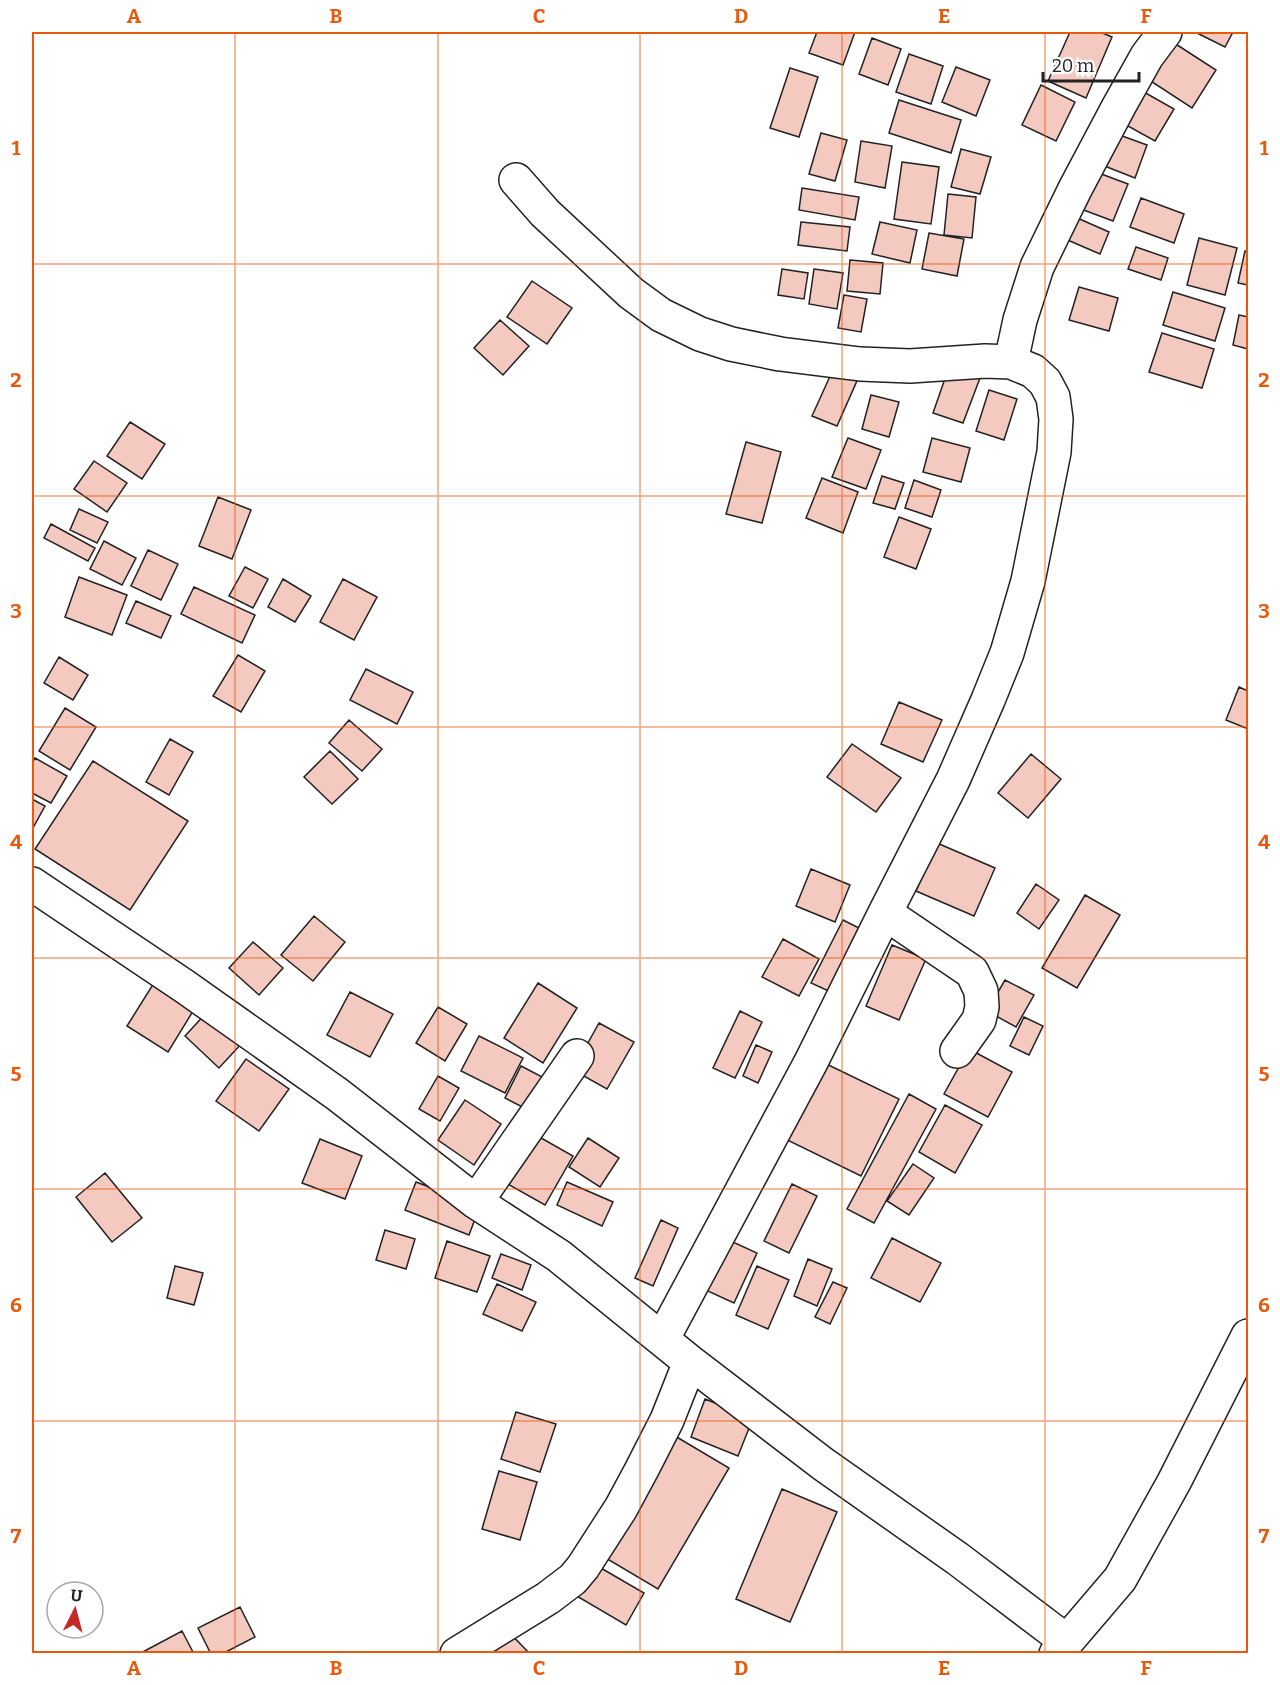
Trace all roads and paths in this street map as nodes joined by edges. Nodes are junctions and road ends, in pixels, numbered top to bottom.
1 (1165, 32) edge
2 (516, 180) dead end
3 (1011, 362) junction
4 (32, 884) edge
5 (885, 913) junction
6 (957, 1051) dead end
7 (577, 1056) dead end
8 (476, 1202) junction
9 (1248, 1336) edge
10 (663, 1338) junction
11 (690, 1362) junction
12 (1060, 1647) edge
13 (457, 1653) edge

1 - 3 street
2 - 3 street
3 - 5 street
4 - 8 street
5 - 6 street
5 - 10 street
7 - 8 street
8 - 10 street
9 - 12 street
10 - 11 street
11 - 12 street
11 - 13 street

